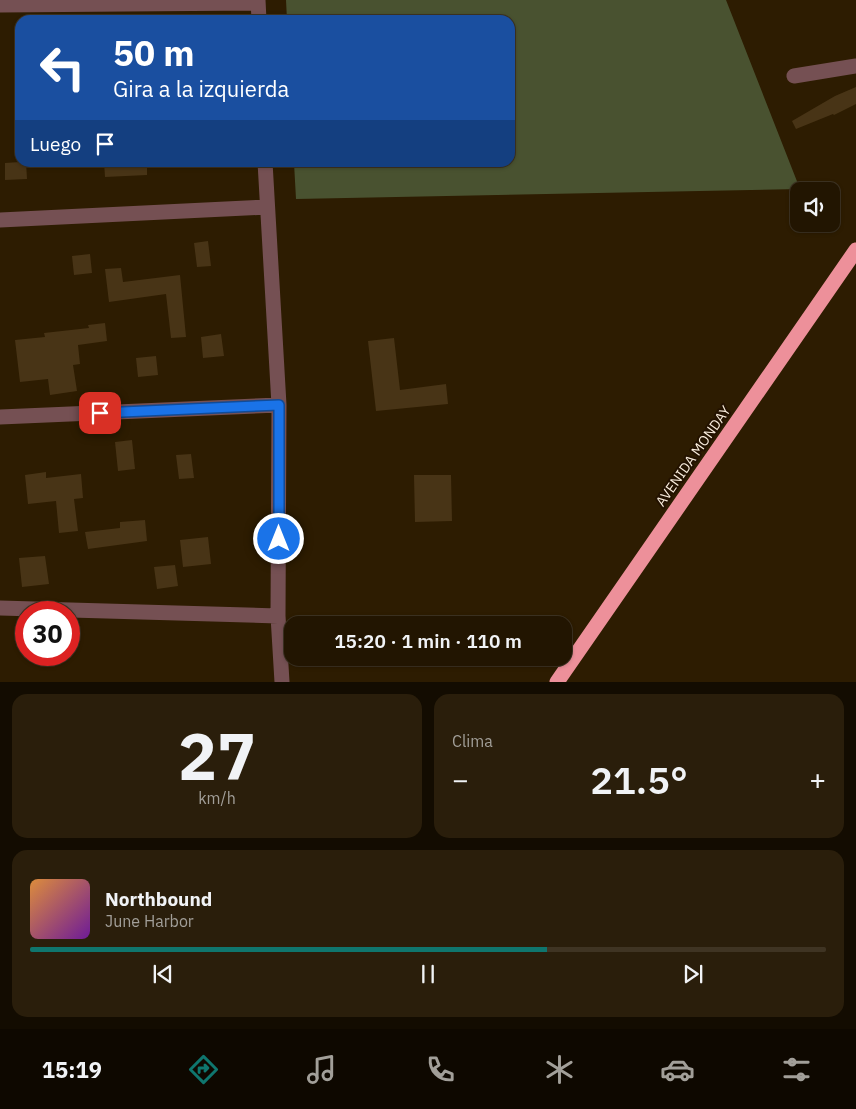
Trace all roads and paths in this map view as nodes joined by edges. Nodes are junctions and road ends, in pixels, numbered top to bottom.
1 (258, 2) edge
2 (0, 5) edge
3 (259, 15) edge
4 (856, 66) edge
5 (794, 76) dead end
6 (265, 167) edge
7 (267, 207) junction
8 (0, 220) edge
9 (856, 250) edge
10 (279, 405) junction
11 (0, 417) edge
12 (0, 608) edge
13 (278, 616) junction
14 (282, 682) edge
15 (557, 682) edge

1 - 2 street
1 - 3 street
4 - 5 street
6 - 7 street
7 - 8 street
7 - 10 street
9 - 15 highway, AVENIDA MONDAY
10 - 11 street
10 - 13 street
12 - 13 street
13 - 14 street

